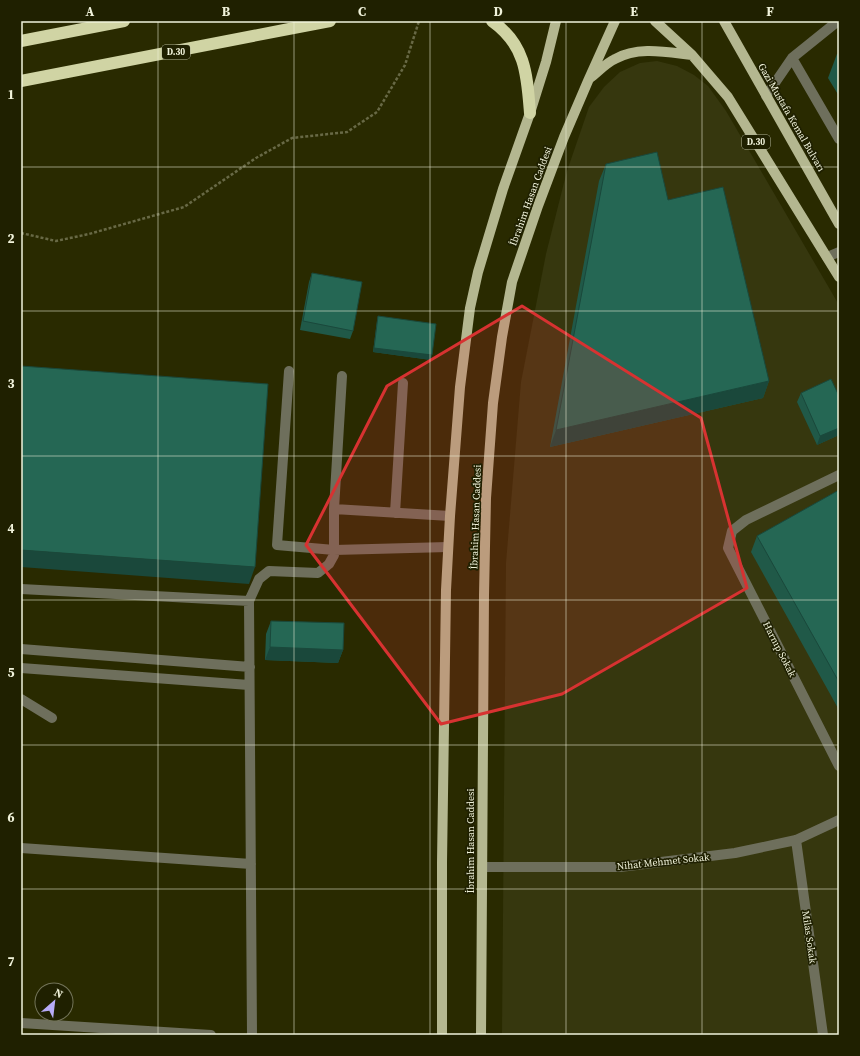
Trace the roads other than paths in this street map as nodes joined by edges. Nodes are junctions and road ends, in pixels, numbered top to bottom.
1 (124, 21) edge
2 (330, 21) edge
3 (492, 21) edge
4 (556, 21) edge
5 (615, 21) edge
6 (655, 21) edge
7 (724, 21) edge
8 (838, 21) edge
9 (21, 41) edge
10 (692, 55) junction
11 (792, 58) junction
12 (21, 81) edge
13 (588, 81) junction
14 (766, 96) junction
15 (530, 113) junction
16 (839, 139) edge
17 (839, 224) edge
18 (839, 252) edge
19 (827, 257) junction
20 (839, 277) edge
21 (289, 371) dead end
22 (342, 376) dead end
23 (403, 383) dead end
24 (839, 475) edge
25 (334, 509) junction
26 (395, 513) junction
27 (450, 516) junction
28 (448, 547) junction
29 (334, 550) junction
30 (21, 589) edge
31 (249, 601) junction
32 (21, 649) edge
33 (250, 667) junction
34 (21, 668) edge
35 (249, 685) junction
36 (21, 699) edge
37 (52, 718) dead end
38 (839, 766) edge
39 (839, 820) edge
40 (796, 840) junction
41 (21, 848) edge
42 (252, 864) junction
43 (482, 867) junction
44 (21, 1023) edge
45 (211, 1035) edge
46 (252, 1035) edge
47 (442, 1035) edge
48 (481, 1035) edge
49 (823, 1035) edge

1 - 9 highway
2 - 12 highway, D.30
3 - 15 highway
4 - 15 main road
5 - 13 main road, İbrahim Hasan Caddesi
6 - 10 main road, D.30
7 - 14 main road, Gazi Mustafa Kemal Bulvarı
8 - 11 street
10 - 13 main road
10 - 19 main road, D.30
11 - 14 street
11 - 16 street
13 - 43 main road, İbrahim Hasan Caddesi
14 - 17 main road, Gazi Mustafa Kemal Bulvarı
15 - 27 main road
18 - 19 street
19 - 20 main road, D.30
21 - 29 street
22 - 25 street
23 - 26 street
24 - 38 street, Harnıp Sokak
25 - 26 street
25 - 29 street
26 - 27 street
27 - 28 main road
28 - 29 street
28 - 47 main road
29 - 31 street
30 - 31 street
31 - 33 street
32 - 33 street
33 - 35 street
34 - 35 street
35 - 42 street
36 - 37 street
39 - 40 street, Nihat Mehmet Sokak
40 - 43 street, Nihat Mehmet Sokak
40 - 49 street, Milas Sokak
41 - 42 street
42 - 46 street
43 - 48 main road, İbrahim Hasan Caddesi
44 - 45 street

